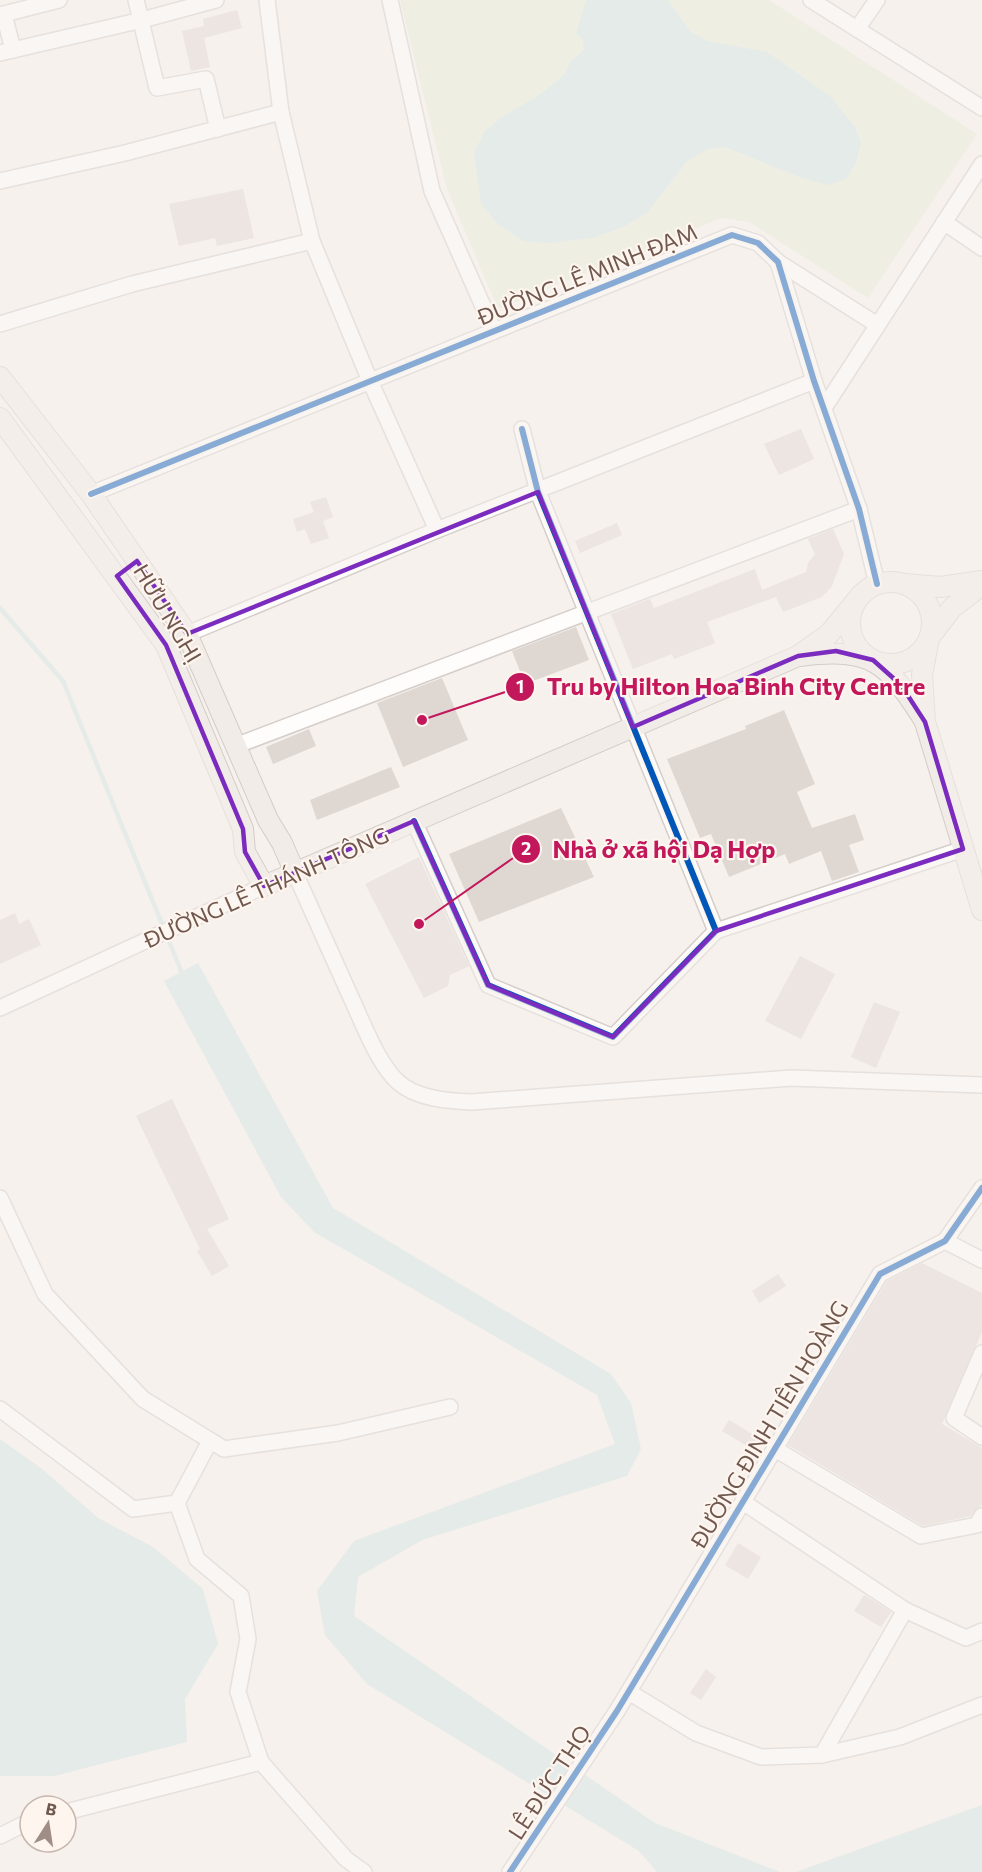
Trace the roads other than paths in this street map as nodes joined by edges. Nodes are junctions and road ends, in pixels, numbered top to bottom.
1 (59, 0) edge
2 (136, 0) edge
3 (216, 0) edge
4 (267, 0) edge
5 (390, 0) edge
6 (811, 0) edge
7 (877, 0) edge
8 (2, 14) edge
9 (142, 20) junction
10 (857, 29) junction
11 (6, 51) edge
12 (982, 108) edge
13 (281, 112) junction
14 (218, 129) junction
15 (982, 164) edge
16 (0, 181) edge
17 (944, 222) junction
18 (312, 241) junction
19 (982, 248) edge
20 (778, 262) junction
21 (0, 324) edge
22 (876, 324) junction
23 (494, 332) junction
24 (0, 377) edge
25 (370, 381) junction
26 (814, 381) junction
27 (824, 408) junction
28 (0, 418) edge
29 (522, 429) dead end
30 (538, 492) junction
31 (91, 494) junction
32 (859, 509) junction
33 (436, 530) junction
34 (137, 561) junction
35 (117, 576) junction
36 (982, 583) edge
37 (877, 584) junction
38 (904, 584) junction
39 (856, 601) junction
40 (587, 613) junction
41 (187, 634) junction
42 (929, 638) junction
43 (798, 656) junction
44 (873, 660) junction
45 (925, 722) junction
46 (633, 727) junction
47 (235, 746) junction
48 (414, 821) junction
49 (963, 849) junction
50 (295, 873) junction
51 (264, 886) junction
52 (982, 910) edge
53 (716, 931) junction
54 (0, 1008) edge
55 (982, 1085) edge
56 (982, 1188) edge
57 (2, 1208) edge
58 (945, 1241) junction
59 (982, 1260) edge
60 (982, 1353) edge
61 (450, 1407) dead end
62 (0, 1409) edge
63 (982, 1437) edge
64 (210, 1440) junction
65 (775, 1449) junction
66 (742, 1502) junction
67 (177, 1503) junction
68 (982, 1516) edge
69 (905, 1610) junction
70 (982, 1631) edge
71 (629, 1692) junction
72 (982, 1705) edge
73 (617, 1711) joint
74 (822, 1755) junction
75 (261, 1762) junction
76 (78, 1809) edge
77 (18, 1827) edge
78 (0, 1836) edge
79 (513, 1869) edge
80 (364, 1872) edge

1 - 8 street
2 - 9 street
3 - 9 street
4 - 13 street
5 - 23 street
6 - 10 street
7 - 10 street
8 - 11 street
9 - 11 street
9 - 14 street
10 - 12 street
13 - 14 street
13 - 18 street
14 - 16 street
15 - 17 street
17 - 19 street
17 - 22 street
18 - 21 street
18 - 25 street
20 - 22 street, ĐƯỜNG LÊ MINH ĐẠM
20 - 23 street, ĐƯỜNG LÊ MINH ĐẠM
20 - 26 street
22 - 27 street
23 - 25 street, ĐƯỜNG LÊ MINH ĐẠM
24 - 31 main road, HỮU NGHỊ
25 - 31 street, ĐƯỜNG LÊ MINH ĐẠM
25 - 33 street
26 - 27 street
26 - 30 street
27 - 32 street
28 - 35 main road, HỮU NGHỊ
29 - 30 street
30 - 33 street
30 - 40 street
31 - 34 main road, HỮU NGHỊ
32 - 37 street
32 - 40 street
33 - 41 street
34 - 35 main road
34 - 41 main road, HỮU NGHỊ
35 - 51 main road, HỮU NGHỊ
36 - 38 main road
36 - 42 main road
37 - 38 main road
37 - 39 main road
38 - 42 main road
39 - 43 main road, ĐƯỜNG LÊ THÁNH TÔNG
39 - 44 main road
40 - 46 street
40 - 47 street
41 - 47 main road, HỮU NGHỊ
42 - 44 main road
42 - 45 main road
43 - 44 main road, ĐƯỜNG LÊ THÁNH TÔNG
43 - 46 main road, ĐƯỜNG LÊ THÁNH TÔNG
44 - 45 main road
45 - 49 main road
46 - 48 main road, ĐƯỜNG LÊ THÁNH TÔNG
46 - 53 street
47 - 50 main road, HỮU NGHỊ
48 - 50 main road, ĐƯỜNG LÊ THÁNH TÔNG
48 - 53 street
49 - 52 main road
49 - 53 street
50 - 51 main road, ĐƯỜNG LÊ THÁNH TÔNG
50 - 55 street
51 - 54 street, ĐƯỜNG LÊ THÁNH TÔNG
56 - 58 street, ĐƯỜNG ĐINH TIÊN HOÀNG
57 - 64 street
58 - 59 street
58 - 65 street, ĐƯỜNG ĐINH TIÊN HOÀNG
60 - 63 street
61 - 64 street
62 - 67 street
64 - 67 street
65 - 66 street, ĐƯỜNG ĐINH TIÊN HOÀNG
65 - 68 street
66 - 69 street
66 - 71 street, ĐƯỜNG ĐINH TIÊN HOÀNG
67 - 75 street
69 - 70 street
69 - 74 street
71 - 73 street, ĐƯỜNG ĐINH TIÊN HOÀNG
71 - 74 street
72 - 74 street
73 - 79 street, LÊ ĐỨC THỌ
75 - 76 street
75 - 80 street
77 - 78 street

